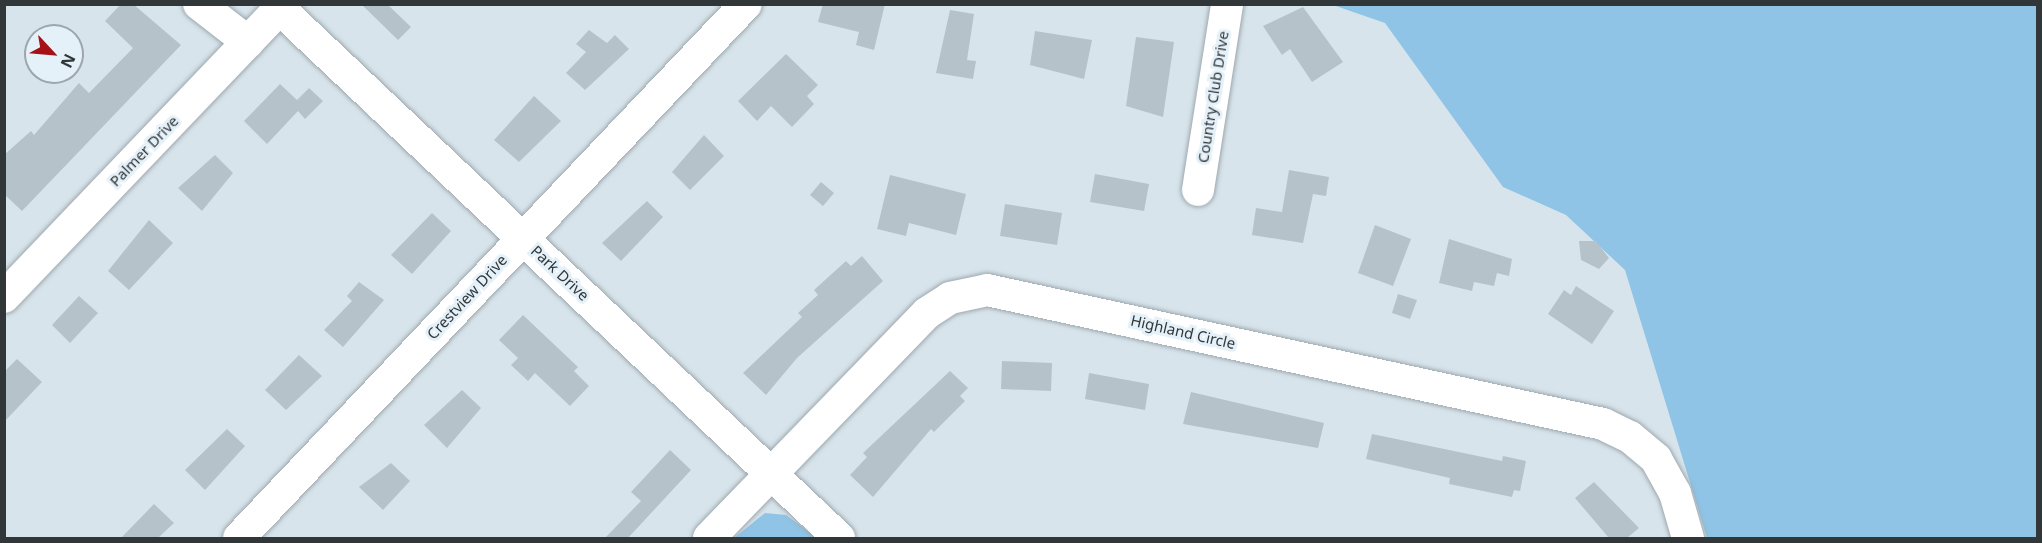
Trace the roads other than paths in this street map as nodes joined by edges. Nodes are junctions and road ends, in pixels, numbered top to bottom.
1 (199, 4) edge
2 (746, 4) edge
3 (1227, 4) edge
4 (282, 7) edge
5 (248, 42) junction
6 (1198, 190) dead end
7 (523, 238) junction
8 (4, 297) edge
9 (771, 474) junction
10 (239, 538) edge
11 (709, 538) edge
12 (839, 538) edge
13 (1688, 538) edge

1 - 5 street
2 - 7 street, Crestview Drive
3 - 6 street, Country Club Drive
4 - 5 street, Palmer Drive
4 - 7 street, Park Drive
5 - 8 street, Palmer Drive
7 - 9 street, Park Drive
7 - 10 street, Crestview Drive
9 - 11 street, Highland Circle
9 - 12 street, Park Drive
9 - 13 street, Highland Circle

